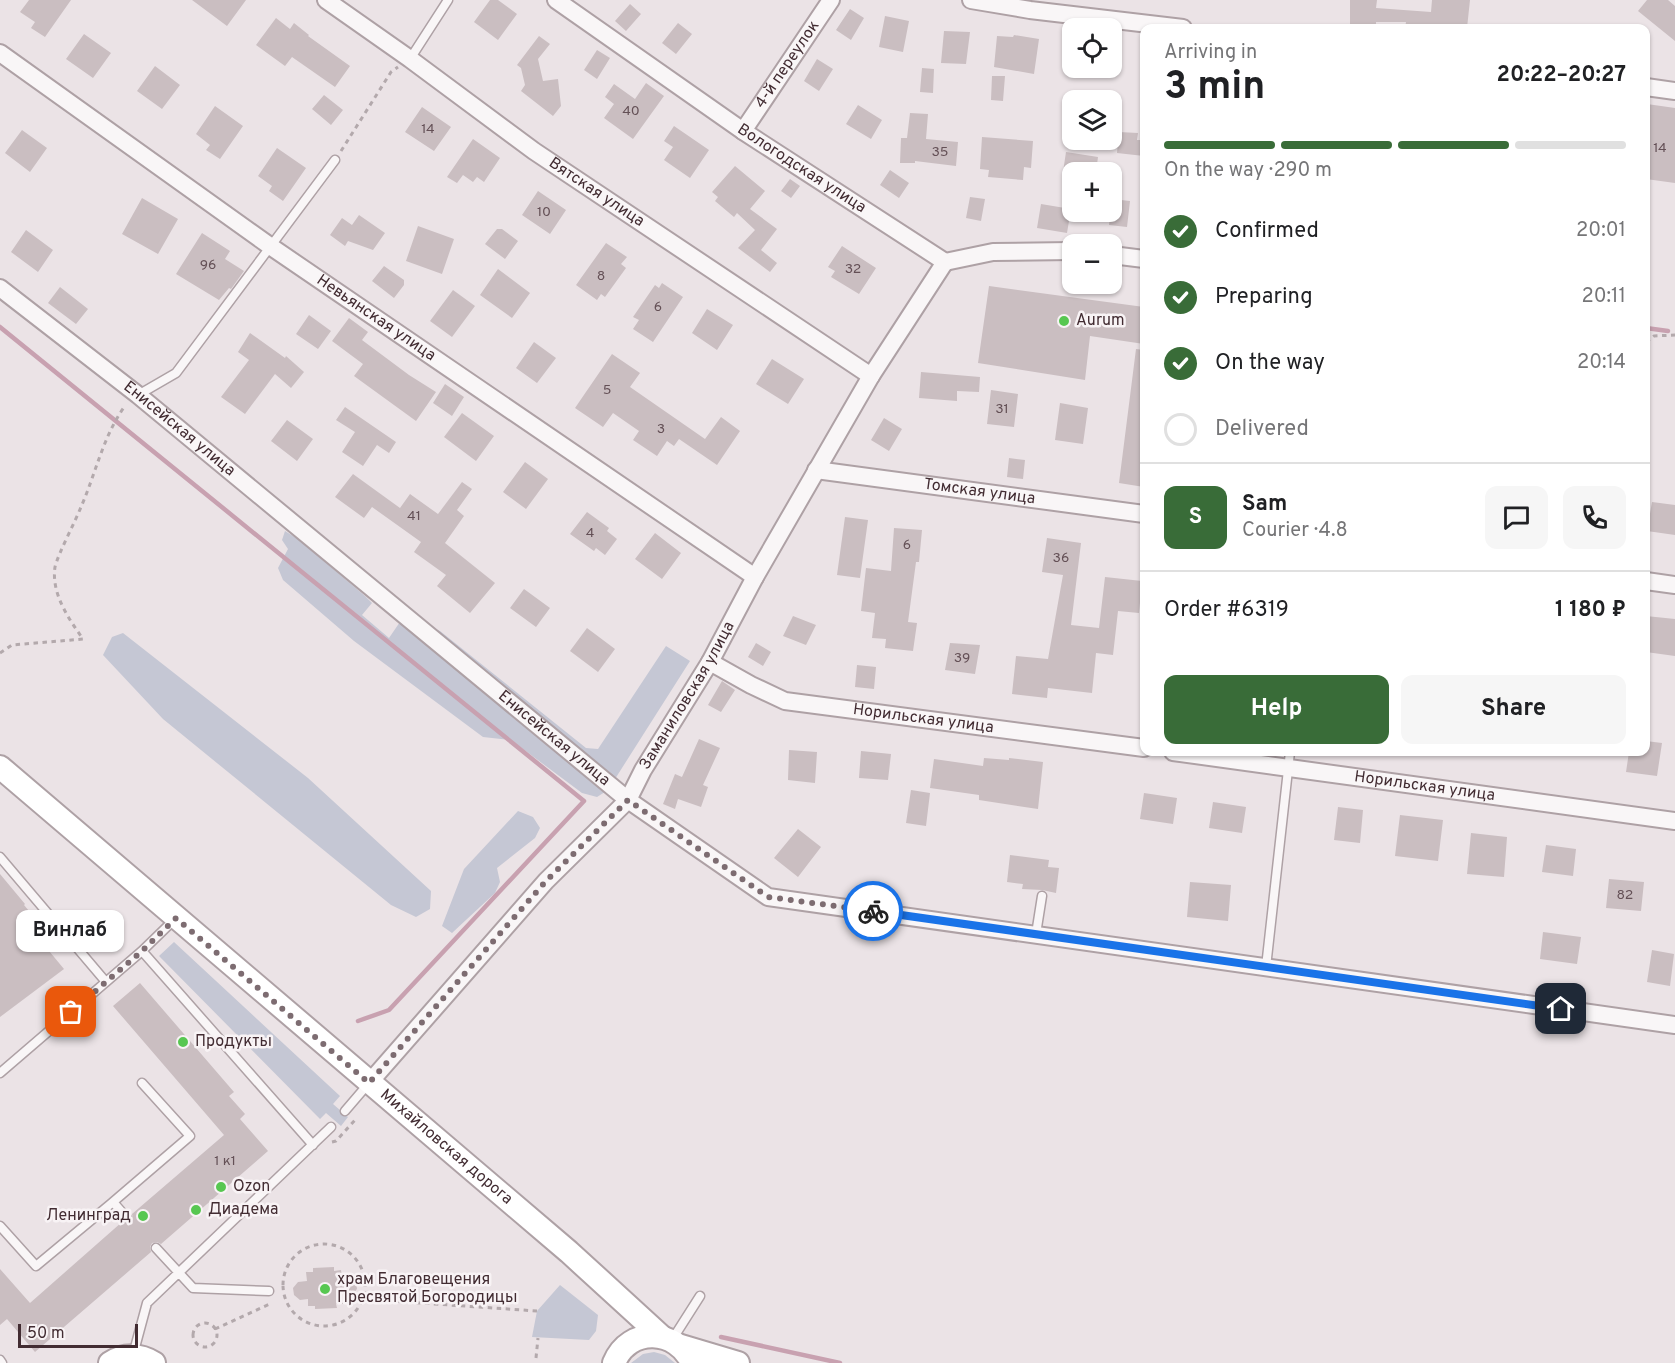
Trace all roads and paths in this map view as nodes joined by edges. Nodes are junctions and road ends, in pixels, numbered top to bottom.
1 (326, 0) edge
2 (448, 0) edge
3 (556, 0) edge
4 (831, 0) edge
5 (971, 0) edge
6 (1149, 24) edge
7 (0, 54) edge
8 (410, 59) junction
9 (1650, 88) edge
10 (1675, 91) edge
11 (743, 131) junction
12 (335, 160) joint
13 (270, 246) junction
14 (1062, 251) edge
15 (1122, 256) edge
16 (1140, 258) edge
17 (945, 262) junction
18 (0, 288) edge
19 (1675, 335) edge
20 (1650, 339) edge
21 (871, 376) junction
22 (138, 395) junction
23 (816, 470) junction
24 (1140, 513) edge
25 (755, 577) junction
26 (1650, 582) edge
27 (1675, 585) edge
28 (0, 653) edge
29 (710, 662) junction
30 (1140, 747) edge
31 (1239, 756) edge
32 (1289, 759) edge
33 (0, 767) edge
34 (628, 800) junction
35 (1675, 821) edge
36 (0, 857) edge
37 (1042, 896) dead end
38 (176, 918) junction
39 (1036, 934) junction
40 (142, 951) junction
41 (1266, 967) junction
42 (106, 982) junction
43 (1675, 1025) edge
44 (0, 1073) edge
45 (142, 1083) dead end
46 (369, 1083) junction
47 (345, 1111) dead end
48 (331, 1127) dead end
49 (313, 1145) junction
50 (113, 1202) junction
51 (127, 1218) dead end
52 (0, 1226) edge
53 (156, 1248) dead end
54 (178, 1273) junction
55 (269, 1291) dead end
56 (616, 1295) junction
57 (700, 1296) dead end
58 (362, 1299) junction
59 (274, 1302) dead end
60 (537, 1311) dead end
61 (215, 1329) junction
62 (538, 1338) dead end
63 (677, 1346) edge
64 (618, 1357) edge
65 (536, 1358) dead end
66 (143, 1359) edge
67 (110, 1363) edge
68 (738, 1363) edge

1 - 8 street, Вятская улица
2 - 8 lane
3 - 11 street, Вологодская улица
4 - 11 street, 4-й переулок
5 - 6 street
7 - 13 street, Невьянская улица
8 - 12 path
8 - 21 street, Вятская улица
9 - 10 street
11 - 17 street, Вологодская улица
12 - 13 lane
13 - 22 lane
13 - 25 street, Невьянская улица
14 - 17 street
15 - 16 street
17 - 21 street, Заманиловская улица
18 - 22 street, Енисейская улица
19 - 20 path
21 - 23 street, Заманиловская улица
22 - 28 path
22 - 34 street, Енисейская улица
23 - 24 street, Томская улица
23 - 25 street, Заманиловская улица
25 - 29 street, Заманиловская улица
26 - 27 street
29 - 30 street, Норильская улица
29 - 34 street, Заманиловская улица
31 - 32 street, Норильская улица
32 - 35 street, Норильская улица
32 - 41 lane
33 - 38 street, Михайловская дорога
34 - 39 street, Енисейская улица
34 - 46 street, Заманиловская улица
36 - 42 lane
37 - 39 lane
38 - 40 lane
38 - 46 street, Михайловская дорога
39 - 41 street, Енисейская улица
40 - 42 lane
40 - 49 lane
41 - 43 street, Енисейская улица
42 - 44 lane
45 - 50 lane
46 - 47 lane
46 - 56 street, Михайловская дорога
48 - 49 lane
49 - 54 lane
50 - 51 lane
50 - 52 lane
53 - 54 lane
54 - 55 lane
54 - 66 lane
56 - 63 street, Михайловская дорога
56 - 64 street, Михайловская дорога
57 - 63 lane
58 - 58 path
58 - 60 path
59 - 61 path
61 - 61 path
62 - 65 path
63 - 64 street
63 - 68 street, Михайловская дорога
66 - 67 street

